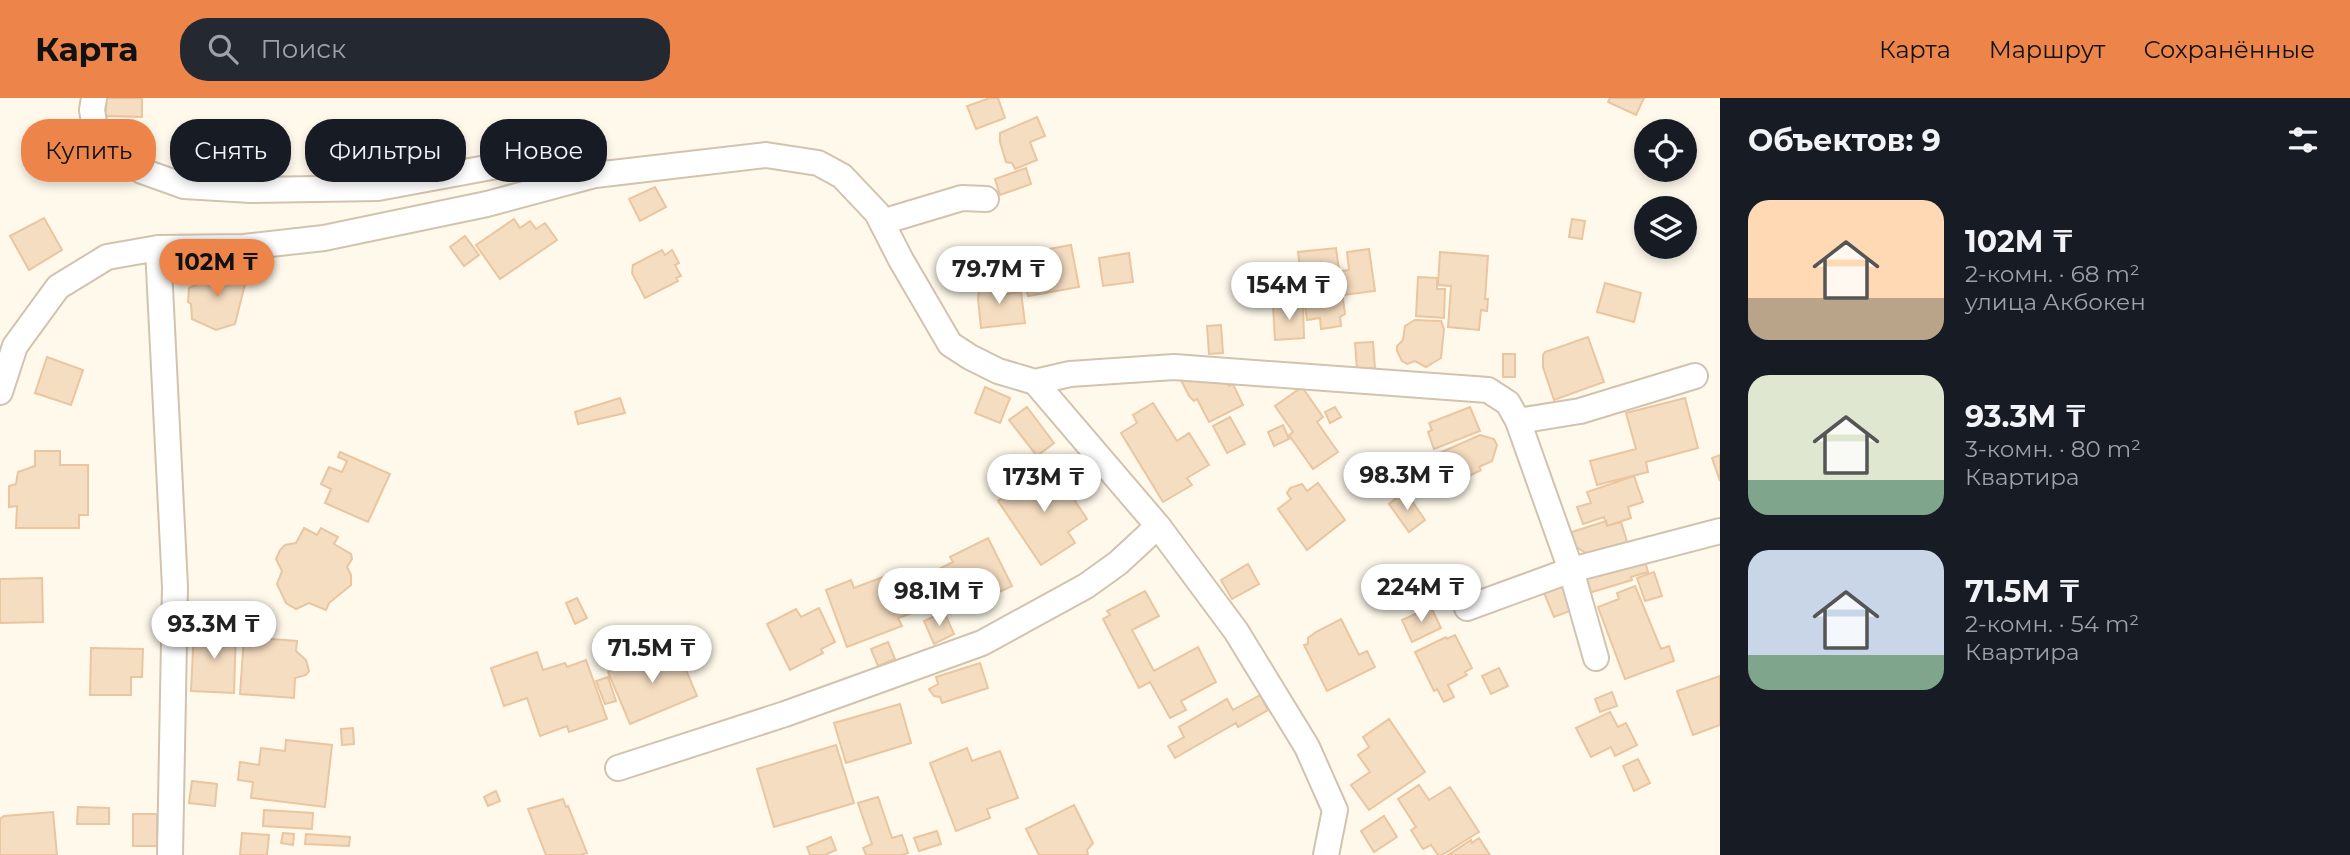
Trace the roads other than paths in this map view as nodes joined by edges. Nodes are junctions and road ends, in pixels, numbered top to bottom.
1 (94, 98) edge
2 (480, 169) edge
3 (607, 174) edge
4 (569, 182) edge
5 (986, 199) dead end
6 (881, 222) junction
7 (158, 248) junction
8 (1695, 376) dead end
9 (1035, 382) junction
10 (0, 392) edge
11 (1518, 421) junction
12 (1158, 526) junction
13 (1720, 531) edge
14 (1571, 570) junction
15 (1467, 608) dead end
16 (1596, 658) dead end
17 (618, 768) dead end
18 (170, 855) edge
19 (1326, 855) edge

1 - 2 street
3 - 6 street
4 - 7 street
5 - 6 street
6 - 9 street
7 - 10 street
7 - 18 street
8 - 11 street
9 - 11 street
9 - 12 street
11 - 14 street
12 - 17 street
12 - 19 street
13 - 14 street
14 - 15 street
14 - 16 street

